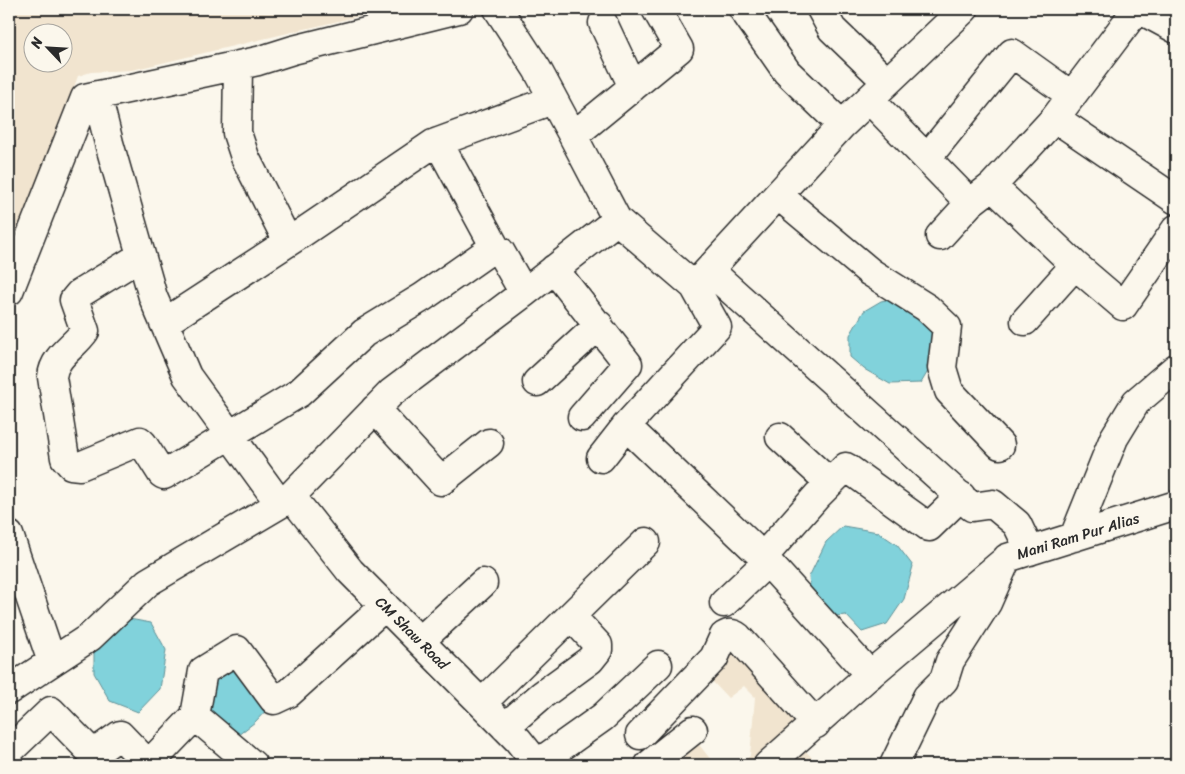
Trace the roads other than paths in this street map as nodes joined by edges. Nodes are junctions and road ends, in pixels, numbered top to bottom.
1 (460, 9) edge
2 (498, 9) edge
3 (656, 9) edge
4 (743, 9) edge
5 (821, 9) edge
6 (964, 9) edge
7 (1138, 9) edge
8 (603, 23) dead end
9 (1176, 29) edge
10 (238, 66) junction
11 (633, 86) junction
12 (878, 91) junction
13 (97, 95) junction
14 (1072, 96) junction
15 (552, 100) junction
16 (1055, 118) junction
17 (842, 125) junction
18 (573, 136) junction
19 (438, 142) junction
20 (927, 158) junction
21 (992, 186) junction
22 (778, 195) junction
23 (1176, 200) edge
24 (970, 203) junction
25 (617, 220) junction
26 (1176, 229) edge
27 (940, 236) dead end
28 (288, 242) junction
29 (496, 249) junction
30 (141, 256) junction
31 (1075, 265) junction
32 (554, 268) junction
33 (701, 278) junction
34 (9, 291) edge
35 (524, 293) junction
36 (1026, 321) dead end
37 (164, 323) junction
38 (599, 325) junction
39 (1176, 368) edge
40 (537, 382) dead end
41 (375, 409) junction
42 (582, 417) dead end
43 (626, 426) junction
44 (229, 434) junction
45 (780, 437) dead end
46 (489, 443) dead end
47 (1000, 445) dead end
48 (600, 458) dead end
49 (830, 483) junction
50 (961, 496) junction
51 (286, 500) junction
52 (1176, 505) edge
53 (9, 536) edge
54 (1074, 538) junction
55 (646, 542) dead end
56 (1019, 555) junction
57 (763, 557) junction
58 (483, 583) dead end
59 (724, 603) dead end
60 (385, 606) junction
61 (571, 616) junction
62 (420, 641) junction
63 (52, 662) junction
64 (658, 665) dead end
65 (870, 675) junction
66 (9, 690) edge
67 (482, 703) junction
68 (195, 716) junction
69 (816, 724) junction
70 (505, 727) junction
71 (693, 730) dead end
72 (640, 735) dead end
73 (15, 755) edge
74 (148, 765) edge
75 (252, 765) edge
76 (538, 765) edge
77 (650, 765) edge
78 (768, 765) edge
79 (894, 765) edge

1 - 10 street
2 - 15 street
3 - 11 street
4 - 17 street
5 - 12 street
6 - 12 street
7 - 9 street
7 - 14 street
8 - 11 street
10 - 13 street
10 - 28 street
11 - 18 street
12 - 17 street
12 - 20 street
13 - 30 street, CM Shaw Road
13 - 34 street
14 - 16 street
14 - 20 street
15 - 18 street
15 - 19 street
16 - 21 street
16 - 23 street
17 - 22 street
18 - 25 street
19 - 28 street
19 - 29 street
20 - 24 street
21 - 24 street
21 - 31 street
22 - 33 street
22 - 47 street
24 - 27 street
25 - 32 street
25 - 33 street
26 - 31 street
28 - 37 street
29 - 35 street
29 - 44 street
30 - 37 street, CM Shaw Road
30 - 44 street
31 - 36 street
32 - 35 street
32 - 38 street
33 - 43 street
33 - 50 street
35 - 41 street
37 - 44 street, CM Shaw Road
38 - 40 street
38 - 42 street
39 - 54 street
41 - 46 street
41 - 51 street
43 - 48 street
43 - 57 street
44 - 51 street, CM Shaw Road
45 - 49 street
49 - 50 street
49 - 57 street
50 - 56 street
51 - 60 street, CM Shaw Road
51 - 63 street
52 - 54 street, Mani Ram Pur Alias
53 - 63 street
54 - 56 street, Mani Ram Pur Alias
55 - 61 street
56 - 65 street
56 - 79 street, Mani Ram Pur Alias
57 - 59 street
57 - 65 street
58 - 62 street
60 - 62 street, CM Shaw Road
60 - 68 street
61 - 67 street
61 - 70 street
62 - 67 street, CM Shaw Road
63 - 66 street
64 - 76 street
65 - 69 street
67 - 70 street, CM Shaw Road
68 - 74 street
68 - 75 street
69 - 72 street
69 - 78 street
70 - 76 street, CM Shaw Road
71 - 77 street
73 - 74 street

